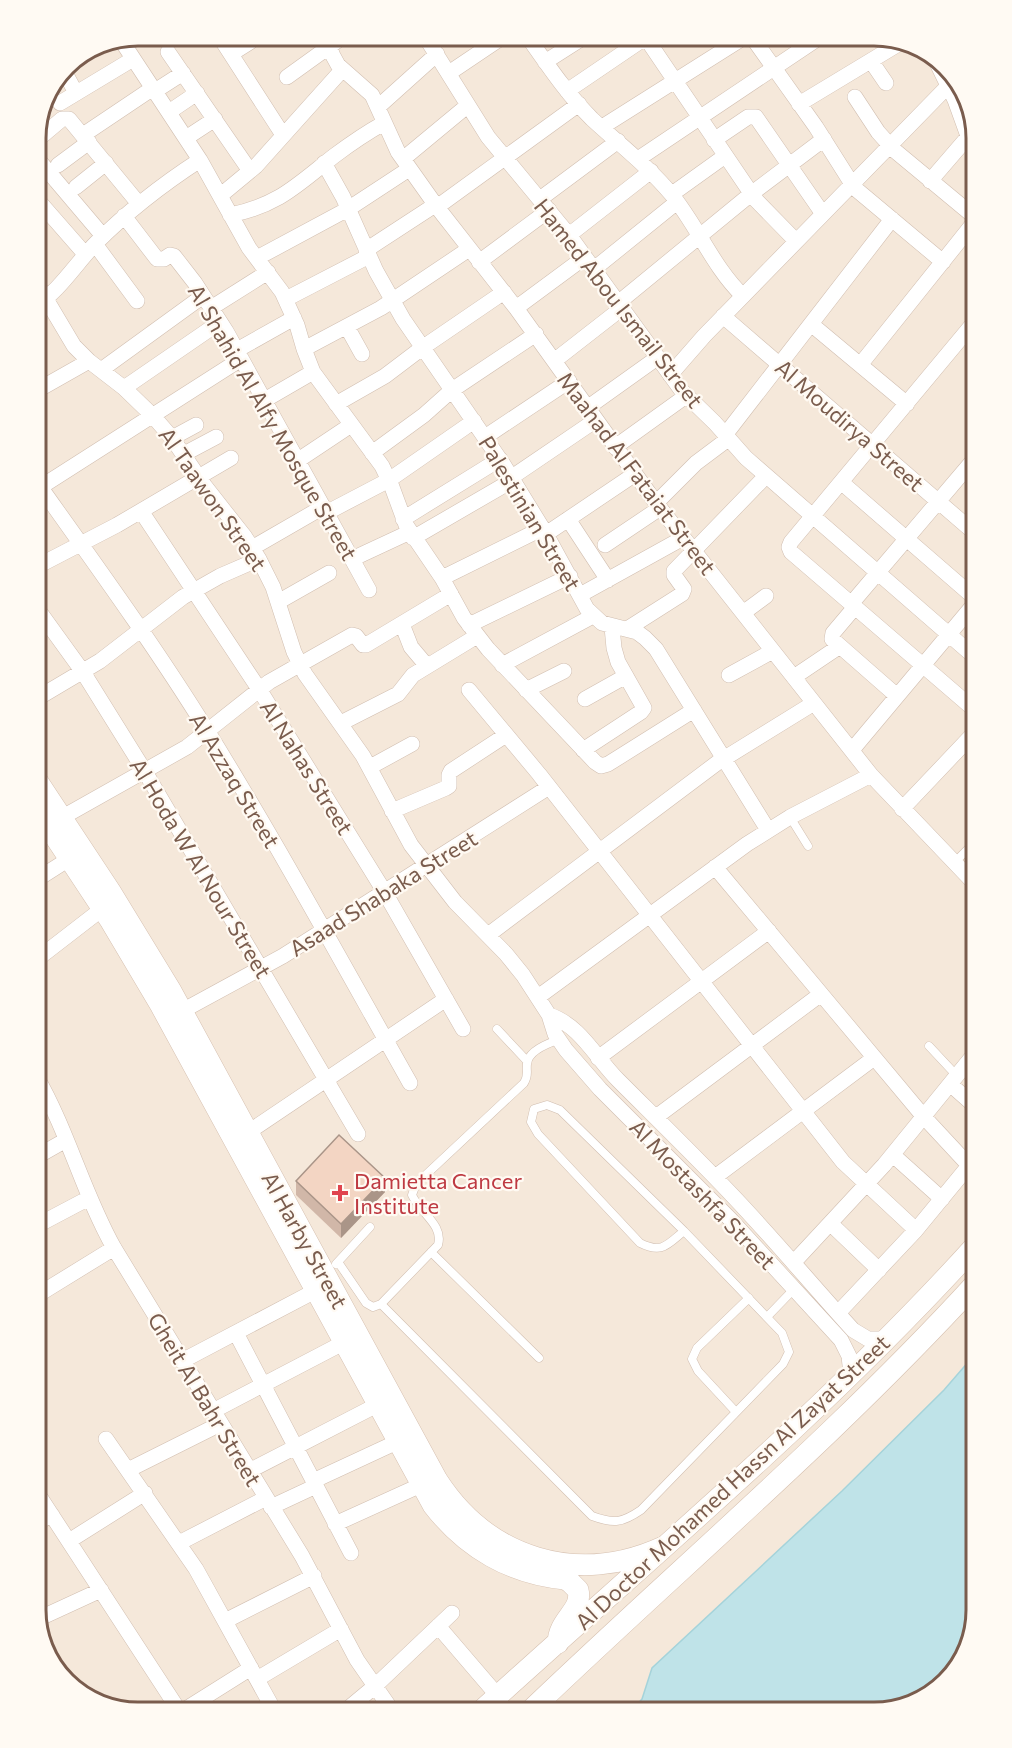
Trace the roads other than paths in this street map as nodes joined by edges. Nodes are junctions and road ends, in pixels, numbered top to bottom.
1 (329, 46) edge
2 (332, 46) edge
3 (433, 46) edge
4 (488, 46) edge
5 (127, 47) edge
6 (534, 47) edge
7 (569, 47) edge
8 (633, 47) edge
9 (652, 47) edge
10 (729, 47) edge
11 (758, 47) edge
12 (805, 47) edge
13 (227, 48) edge
14 (892, 48) edge
15 (168, 52) dead end
16 (438, 54) junction
17 (133, 59) junction
18 (871, 61) junction
19 (545, 62) junction
20 (773, 68) junction
21 (342, 70) junction
22 (183, 73) junction
23 (448, 73) junction
24 (286, 77) dead end
25 (68, 79) edge
26 (675, 81) junction
27 (886, 83) dead end
28 (949, 86) joint
29 (154, 90) junction
30 (567, 90) junction
31 (76, 93) junction
32 (197, 93) junction
33 (855, 97) dead end
34 (60, 103) dead end
35 (579, 104) junction
36 (799, 104) junction
37 (467, 106) junction
38 (378, 107) junction
39 (169, 112) junction
40 (963, 115) edge
41 (699, 117) junction
42 (215, 119) junction
43 (384, 123) junction
44 (602, 128) junction
45 (47, 131) edge
46 (283, 135) junction
47 (186, 138) junction
48 (86, 139) junction
49 (824, 139) junction
50 (966, 139) edge
51 (714, 140) junction
52 (618, 141) junction
53 (890, 146) junction
54 (725, 156) junction
55 (505, 158) junction
56 (638, 159) junction
57 (200, 160) junction
58 (106, 163) junction
59 (324, 164) junction
60 (406, 164) junction
61 (58, 165) dead end
62 (789, 165) junction
63 (250, 171) junction
64 (651, 171) junction
65 (47, 173) edge
66 (930, 181) junction
67 (852, 185) junction
68 (76, 187) dead end
69 (751, 194) junction
70 (221, 195) junction
71 (674, 198) junction
72 (138, 204) junction
73 (544, 205) junction
74 (436, 206) junction
75 (348, 209) junction
76 (47, 211) edge
77 (966, 211) edge
78 (823, 214) junction
79 (230, 215) junction
80 (124, 216) junction
81 (892, 219) junction
82 (966, 232) edge
83 (569, 235) junction
84 (700, 235) junction
85 (796, 241) junction
86 (94, 245) junction
87 (469, 249) junction
88 (367, 253) junction
89 (256, 258) junction
90 (479, 262) junction
91 (943, 262) junction
92 (590, 263) junction
93 (268, 272) junction
94 (504, 292) junction
95 (743, 296) junction
96 (47, 297) edge
97 (286, 299) junction
98 (137, 301) dead end
99 (392, 301) junction
100 (620, 306) junction
101 (516, 308) junction
102 (47, 309) edge
103 (212, 309) junction
104 (723, 316) junction
105 (294, 318) junction
106 (811, 324) junction
107 (347, 327) junction
108 (536, 334) junction
109 (966, 335) edge
110 (422, 348) junction
111 (304, 349) junction
112 (362, 354) dead end
113 (239, 355) junction
114 (657, 358) junction
115 (554, 361) junction
116 (779, 364) junction
117 (95, 365) junction
118 (860, 365) junction
119 (313, 372) junction
120 (670, 375) junction
121 (568, 381) junction
122 (47, 386) edge
123 (124, 388) junction
124 (452, 390) junction
125 (686, 396) junction
126 (263, 401) junction
127 (907, 404) junction
128 (336, 405) junction
129 (591, 414) junction
130 (153, 416) junction
131 (474, 421) junction
132 (196, 425) dead end
133 (351, 425) junction
134 (216, 437) dead end
135 (485, 437) junction
136 (726, 437) junction
137 (172, 438) junction
138 (872, 445) junction
139 (615, 447) junction
140 (372, 453) junction
141 (184, 454) junction
142 (231, 458) dead end
143 (500, 459) junction
144 (297, 461) junction
145 (966, 469) edge
146 (635, 474) junction
147 (766, 476) junction
148 (198, 477) junction
149 (512, 478) junction
150 (389, 480) junction
151 (841, 482) junction
152 (47, 484) edge
153 (47, 499) edge
154 (938, 501) junction
155 (658, 506) junction
156 (325, 510) junction
157 (141, 511) junction
158 (813, 516) junction
159 (568, 519) junction
160 (966, 525) edge
161 (409, 529) junction
162 (544, 531) junction
163 (683, 538) junction
164 (907, 539) junction
165 (81, 544) junction
166 (605, 545) dead end
167 (694, 551) junction
168 (255, 554) junction
169 (352, 559) junction
170 (47, 562) edge
171 (329, 573) dead end
172 (878, 573) junction
173 (570, 576) junction
174 (442, 578) junction
175 (608, 580) junction
176 (194, 590) junction
177 (369, 590) dead end
178 (966, 591) edge
179 (451, 594) junction
180 (580, 595) junction
181 (766, 596) dead end
182 (278, 602) junction
183 (853, 606) junction
184 (966, 612) edge
185 (743, 613) junction
186 (593, 616) junction
187 (47, 622) edge
188 (402, 624) junction
189 (620, 628) junction
190 (140, 629) junction
191 (473, 630) junction
192 (948, 634) junction
193 (840, 646) junction
194 (966, 649) edge
195 (773, 651) junction
196 (299, 663) junction
197 (502, 665) junction
198 (923, 665) junction
199 (427, 666) junction
200 (564, 670) dead end
201 (83, 672) junction
202 (729, 675) dead end
203 (626, 676) junction
204 (794, 677) junction
205 (259, 689) junction
206 (468, 690) dead end
207 (526, 690) junction
208 (47, 693) edge
209 (897, 696) junction
210 (585, 699) dead end
211 (966, 702) edge
212 (814, 703) junction
213 (694, 710) junction
214 (341, 723) junction
215 (207, 732) junction
216 (506, 735) junction
217 (966, 742) edge
218 (411, 744) dead end
219 (583, 750) junction
220 (852, 750) junction
221 (724, 759) junction
222 (370, 767) junction
223 (144, 770) junction
224 (871, 775) junction
225 (549, 787) junction
226 (47, 803) edge
227 (902, 809) junction
228 (392, 811) junction
229 (47, 812) edge
230 (62, 818) junction
231 (790, 818) junction
232 (768, 830) junction
233 (808, 846) dead end
234 (966, 851) edge
235 (599, 852) junction
236 (69, 860) junction
237 (954, 863) junction
238 (426, 865) junction
239 (715, 867) junction
240 (46, 874) edge
241 (966, 875) edge
242 (384, 891) junction
243 (102, 909) junction
244 (649, 915) junction
245 (324, 930) junction
246 (769, 931) junction
247 (488, 936) junction
248 (46, 952) edge
249 (261, 969) junction
250 (701, 981) junction
251 (821, 994) junction
252 (538, 997) junction
253 (446, 999) junction
254 (182, 1011) junction
255 (549, 1015) junction
256 (463, 1029) dead end
257 (497, 1029) dead end
258 (385, 1039) junction
259 (558, 1040) junction
260 (752, 1046) junction
261 (928, 1046) dead end
262 (598, 1058) junction
263 (874, 1058) junction
264 (527, 1061) junction
265 (966, 1064) edge
266 (326, 1080) junction
267 (953, 1080) junction
268 (410, 1083) dead end
269 (46, 1095) edge
270 (966, 1095) edge
271 (803, 1111) junction
272 (656, 1117) junction
273 (924, 1117) junction
274 (247, 1133) junction
275 (358, 1134) dead end
276 (66, 1140) junction
277 (46, 1151) edge
278 (893, 1155) junction
279 (966, 1157) edge
280 (966, 1174) edge
281 (715, 1177) junction
282 (866, 1185) junction
283 (89, 1198) junction
284 (942, 1199) junction
285 (46, 1221) edge
286 (831, 1224) junction
287 (370, 1227) dead end
288 (916, 1230) junction
289 (684, 1231) junction
290 (114, 1248) junction
291 (431, 1252) junction
292 (966, 1256) edge
293 (794, 1262) junction
294 (879, 1270) junction
295 (326, 1276) junction
296 (806, 1277) junction
297 (794, 1289) junction
298 (46, 1290) edge
299 (966, 1294) edge
300 (749, 1299) junction
301 (381, 1304) junction
302 (838, 1313) junction
303 (767, 1317) junction
304 (236, 1333) junction
305 (886, 1340) junction
306 (343, 1343) junction
307 (539, 1358) dead end
308 (182, 1361) junction
309 (851, 1374) junction
310 (263, 1385) junction
311 (377, 1405) junction
312 (736, 1412) junction
313 (216, 1418) junction
314 (106, 1439) dead end
315 (397, 1442) junction
316 (296, 1447) junction
317 (128, 1470) junction
318 (249, 1471) junction
319 (315, 1483) junction
320 (421, 1485) junction
321 (145, 1493) junction
322 (269, 1503) junction
323 (46, 1506) edge
324 (52, 1515) junction
325 (46, 1518) edge
326 (335, 1524) junction
327 (478, 1539) junction
328 (69, 1541) junction
329 (180, 1543) junction
330 (663, 1547) junction
331 (351, 1553) dead end
332 (314, 1576) junction
333 (100, 1590) junction
334 (452, 1613) dead end
335 (46, 1614) edge
336 (225, 1622) junction
337 (438, 1626) junction
338 (341, 1629) junction
339 (558, 1643) junction
340 (254, 1674) junction
341 (374, 1687) junction
342 (498, 1696) junction
343 (174, 1701) edge
344 (202, 1701) edge
345 (269, 1701) edge
346 (357, 1701) edge
347 (385, 1701) edge
348 (492, 1701) edge
349 (540, 1702) edge

1 - 24 street
2 - 21 street, Maahad Al Fataiat Street
3 - 16 street, Hamed Abou Ismail Street
4 - 23 street
5 - 17 street
6 - 19 street
7 - 19 street
8 - 30 street
9 - 26 street
10 - 26 street
11 - 20 street
12 - 20 street
13 - 46 street
14 - 18 street
15 - 22 street
16 - 23 street, Hamed Abou Ismail Street
16 - 38 street
17 - 29 street
17 - 31 street
18 - 27 street
18 - 36 street
19 - 30 street
20 - 36 street
20 - 41 street
21 - 38 street, Maahad Al Fataiat Street
21 - 46 street
22 - 29 street
22 - 32 street
23 - 37 street, Hamed Abou Ismail Street
25 - 31 street
26 - 41 street
26 - 44 street
28 - 40 street
28 - 53 street
29 - 39 street
29 - 48 street
30 - 35 street
31 - 34 street
32 - 39 street
32 - 42 street
33 - 53 street
35 - 44 street
35 - 55 street
36 - 49 street
37 - 55 street, Hamed Abou Ismail Street
37 - 60 street
38 - 43 street, Maahad Al Fataiat Street
39 - 47 street
41 - 51 street
41 - 56 street
42 - 47 street
42 - 63 street
43 - 59 street
43 - 60 street, Maahad Al Fataiat Street
44 - 52 street
45 - 48 street
46 - 63 street
47 - 57 street
48 - 58 street
48 - 61 street
49 - 62 street
49 - 67 street
50 - 66 street
51 - 54 street
51 - 62 street
52 - 56 street
52 - 73 street
53 - 66 street
53 - 67 street
54 - 69 street
54 - 71 street
55 - 73 street, Hamed Abou Ismail Street
55 - 74 street
56 - 64 street
57 - 70 street
57 - 72 street
58 - 68 street
58 - 72 street
59 - 75 street, Palestinian Street
59 - 79 street
60 - 74 street, Maahad Al Fataiat Street
60 - 75 street
62 - 69 street
62 - 78 street
63 - 70 street
64 - 71 street
64 - 83 street
65 - 86 street
66 - 77 street
67 - 78 street
67 - 81 street
69 - 84 street
69 - 85 street
70 - 79 street
71 - 84 street
71 - 92 street
72 - 80 street
73 - 83 street, Hamed Abou Ismail Street
73 - 90 street
74 - 87 street, Maahad Al Fataiat Street
74 - 88 street
75 - 88 street, Palestinian Street
75 - 89 street
76 - 86 street
78 - 85 street
79 - 89 street
80 - 86 street
80 - 103 street, Al Shahid Al Alfy Mosque Street
81 - 91 street
81 - 106 street
82 - 91 street
83 - 92 street, Hamed Abou Ismail Street
84 - 95 street
84 - 100 street
85 - 95 street
86 - 96 street
86 - 98 street
87 - 90 street, Maahad Al Fataiat Street
87 - 99 street
88 - 97 street
88 - 99 street, Palestinian Street
89 - 93 street
90 - 94 street, Maahad Al Fataiat Street
91 - 118 street
92 - 100 street, Hamed Abou Ismail Street
92 - 101 street
93 - 97 street
93 - 103 street
94 - 101 street, Maahad Al Fataiat Street
94 - 110 street
95 - 104 street
97 - 105 street
99 - 107 street
99 - 110 street, Palestinian Street
100 - 114 street, Hamed Abou Ismail Street
100 - 115 street
101 - 108 street, Maahad Al Fataiat Street
102 - 117 street, Al Taawon Street
103 - 113 street, Al Shahid Al Alfy Mosque Street
103 - 117 street
103 - 123 street
104 - 116 street, Al Moudirya Street
104 - 120 street
105 - 111 street
105 - 113 street
106 - 116 street
106 - 118 street
107 - 111 street
107 - 112 street
108 - 115 street, Maahad Al Fataiat Street
108 - 124 street
109 - 127 street
110 - 124 street, Palestinian Street
110 - 128 street
111 - 119 street
113 - 126 street, Al Shahid Al Alfy Mosque Street
113 - 130 street
114 - 120 street, Hamed Abou Ismail Street
114 - 129 street
115 - 121 street, Maahad Al Fataiat Street
116 - 136 street
116 - 138 street, Al Moudirya Street
117 - 122 street
117 - 123 street, Al Taawon Street
118 - 127 street
119 - 126 street
119 - 128 street
120 - 125 street, Hamed Abou Ismail Street
121 - 129 street, Maahad Al Fataiat Street
121 - 135 street
123 - 130 street, Al Taawon Street
124 - 131 street, Palestinian Street
124 - 140 street
125 - 136 street, Hamed Abou Ismail Street
125 - 139 street
126 - 144 street, Al Shahid Al Alfy Mosque Street
127 - 138 street
128 - 133 street
129 - 139 street, Maahad Al Fataiat Street
129 - 149 street
130 - 137 street, Al Taawon Street
130 - 152 street
131 - 135 street, Palestinian Street
131 - 150 street
132 - 137 street
133 - 140 street
133 - 144 street
134 - 141 street
135 - 143 street, Palestinian Street
136 - 147 street, Hamed Abou Ismail Street
136 - 155 street
137 - 141 street, Al Taawon Street
138 - 151 street
138 - 154 street, Al Moudirya Street
139 - 146 street, Maahad Al Fataiat Street
140 - 150 street
141 - 148 street, Al Taawon Street
142 - 148 street
143 - 149 street, Palestinian Street
143 - 161 street
144 - 156 street, Al Shahid Al Alfy Mosque Street
145 - 154 street
146 - 155 street, Maahad Al Fataiat Street
146 - 159 street
147 - 158 street, Hamed Abou Ismail Street
147 - 167 street
148 - 157 street
148 - 168 street, Al Taawon Street
149 - 161 street
149 - 162 street, Palestinian Street
150 - 156 street
150 - 161 street
151 - 158 street
151 - 164 street
153 - 165 street, Al Azzaq Street
154 - 160 street, Al Moudirya Street
154 - 164 street
155 - 163 street, Maahad Al Fataiat Street
155 - 166 street
156 - 168 street
156 - 169 street, Al Shahid Al Alfy Mosque Street
157 - 165 street
157 - 176 street, Al Nahas Street
158 - 172 street, Hamed Abou Ismail Street
158 - 183 street
159 - 162 street
159 - 175 street
161 - 169 street
161 - 174 street
162 - 173 street, Palestinian Street
162 - 174 street
163 - 167 street, Maahad Al Fataiat Street
163 - 175 street
164 - 172 street
164 - 178 street
165 - 170 street
165 - 190 street, Al Azzaq Street
167 - 185 street, Maahad Al Fataiat Street
167 - 189 street
168 - 176 street
168 - 182 street, Al Taawon Street
169 - 177 street, Al Shahid Al Alfy Mosque Street
171 - 182 street
172 - 183 street
172 - 192 street, Hamed Abou Ismail Street
173 - 180 street, Palestinian Street
173 - 191 street
174 - 179 street
175 - 180 street
176 - 190 street
176 - 205 street, Al Nahas Street
179 - 188 street
179 - 191 street
180 - 186 street, Palestinian Street
181 - 185 street
182 - 196 street, Al Taawon Street
183 - 193 street
183 - 198 street
184 - 192 street
185 - 195 street, Maahad Al Fataiat Street
186 - 189 street, Palestinian Street
186 - 197 street
187 - 201 street, Al Hoda W Al Nour Street
188 - 196 street
188 - 199 street
189 - 203 street
189 - 213 street, Palestinian Street
190 - 201 street
190 - 215 street, Al Azzaq Street
191 - 197 street
191 - 199 street
192 - 194 street, Hamed Abou Ismail Street
192 - 198 street
193 - 204 street
193 - 209 street
195 - 202 street
195 - 204 street, Maahad Al Fataiat Street
196 - 205 street
196 - 214 street, Al Taawon Street
197 - 207 street
198 - 209 street
198 - 211 street
199 - 214 street
200 - 207 street
201 - 208 street
201 - 223 street, Al Hoda W Al Nour Street
203 - 210 street
203 - 219 street
204 - 212 street, Maahad Al Fataiat Street
205 - 215 street
205 - 242 street, Al Nahas Street
206 - 216 street
207 - 219 street
209 - 220 street
212 - 220 street, Maahad Al Fataiat Street
212 - 221 street
213 - 219 street
213 - 221 street, Palestinian Street
214 - 222 street, Al Taawon Street
215 - 223 street
215 - 245 street, Al Azzaq Street
216 - 225 street
216 - 228 street
217 - 227 street
218 - 222 street
220 - 224 street, Maahad Al Fataiat Street
221 - 232 street, Palestinian Street
221 - 235 street
222 - 228 street, Al Taawon Street
223 - 230 street
223 - 249 street, Al Hoda W Al Nour Street
224 - 227 street, Maahad Al Fataiat Street
224 - 231 street
225 - 235 street
225 - 238 street, Asaad Shabaka Street
226 - 230 street, Al Harby Street
227 - 237 street, Maahad Al Fataiat Street
228 - 238 street, Al Taawon Street
229 - 236 street, Al Harby Street
230 - 254 street, Al Harby Street
231 - 232 street
231 - 233 lane
232 - 239 street
234 - 237 lane
235 - 244 street
235 - 247 street
236 - 240 street
236 - 243 street, Al Harby Street
237 - 241 street, Maahad Al Fataiat Street
238 - 242 street, Asaad Shabaka Street
238 - 247 street, Al Mostashfa Street
239 - 244 street
239 - 246 street
242 - 245 street, Asaad Shabaka Street
242 - 253 street, Al Nahas Street
243 - 248 street
243 - 295 street, Al Harby Street
244 - 250 street
244 - 252 street
245 - 249 street, Asaad Shabaka Street
245 - 258 street, Al Azzaq Street
246 - 250 street
246 - 251 street
247 - 252 street, Al Mostashfa Street
249 - 254 street, Asaad Shabaka Street
249 - 266 street, Al Hoda W Al Nour Street
250 - 260 street
250 - 262 street
251 - 260 street
251 - 263 street
252 - 255 street, Al Mostashfa Street
253 - 256 street, Al Nahas Street
253 - 258 street
254 - 274 street, Al Harby Street
255 - 259 street, Al Mostashfa Street
255 - 262 street, Al Mostashfa Street
257 - 264 lane
258 - 266 street
258 - 268 street, Al Azzaq Street
259 - 264 lane
259 - 297 street, Al Mostashfa Street
260 - 271 street
260 - 272 street
261 - 267 lane
262 - 272 street, Al Mostashfa Street
263 - 271 street
263 - 273 street
264 - 291 lane
265 - 267 street
266 - 274 street
266 - 275 street, Al Hoda W Al Nour Street
267 - 270 street
267 - 273 street
269 - 276 street, Gheit Al Bahr Street
271 - 281 street
271 - 282 street
272 - 281 street, Al Mostashfa Street
273 - 278 street
273 - 279 street
274 - 295 street, Al Harby Street
276 - 277 street
276 - 283 street, Gheit Al Bahr Street
278 - 282 street
278 - 284 street
280 - 284 street
281 - 293 street, Al Mostashfa Street
282 - 286 street
282 - 288 street
283 - 285 street
283 - 290 street, Gheit Al Bahr Street
284 - 288 street
286 - 293 street
286 - 294 street
287 - 295 lane
288 - 294 street
289 - 289 lane
289 - 300 lane
290 - 298 street
290 - 308 street, Gheit Al Bahr Street
291 - 301 lane
291 - 307 lane
292 - 305 street, Al Doctor Mohamed Hassn Al Zayat Street
293 - 296 street, Al Mostashfa Street
294 - 302 street
295 - 301 lane
295 - 304 street
295 - 306 street, Al Harby Street
295 - 327 street, Al Harby Street
296 - 297 street
296 - 302 street, Al Mostashfa Street
297 - 303 lane
297 - 309 street, Al Mostashfa Street
299 - 349 street, Al Doctor Mohamed Hassn Al Zayat Street
300 - 303 lane
300 - 312 lane
301 - 312 lane
302 - 305 street, Al Mostashfa Street
303 - 312 lane
304 - 308 street
304 - 310 street
305 - 309 street, Al Doctor Mohamed Hassn Al Zayat Street
306 - 310 street
306 - 311 street, Al Harby Street
308 - 313 street, Gheit Al Bahr Street
309 - 330 street, Al Doctor Mohamed Hassn Al Zayat Street
310 - 313 street
310 - 316 street
311 - 315 street, Al Harby Street
311 - 316 street
313 - 317 street
313 - 318 street, Gheit Al Bahr Street
314 - 317 street
315 - 319 street
315 - 320 street, Al Harby Street
316 - 318 street
316 - 319 street
317 - 321 street
318 - 322 street, Gheit Al Bahr Street
319 - 322 street
319 - 326 street
320 - 326 street
320 - 327 street, Al Harby Street
321 - 328 street
321 - 329 street
322 - 329 street
322 - 332 street, Gheit Al Bahr Street
323 - 324 street
324 - 325 street
324 - 328 street
326 - 331 street
327 - 330 street, Al Harby Street
327 - 339 street, Al Harby Street
328 - 333 street
329 - 336 street
330 - 339 street, Al Doctor Mohamed Hassn Al Zayat Street
332 - 336 street
332 - 338 street, Gheit Al Bahr Street
333 - 335 street
333 - 343 street
334 - 337 street
336 - 340 street
337 - 341 street
337 - 342 street
338 - 340 street
338 - 341 street, Gheit Al Bahr Street
339 - 342 street, Al Doctor Mohamed Hassn Al Zayat Street
340 - 344 street
340 - 345 street
341 - 346 street
341 - 347 street, Gheit Al Bahr Street
342 - 348 street, Al Doctor Mohamed Hassn Al Zayat Street

